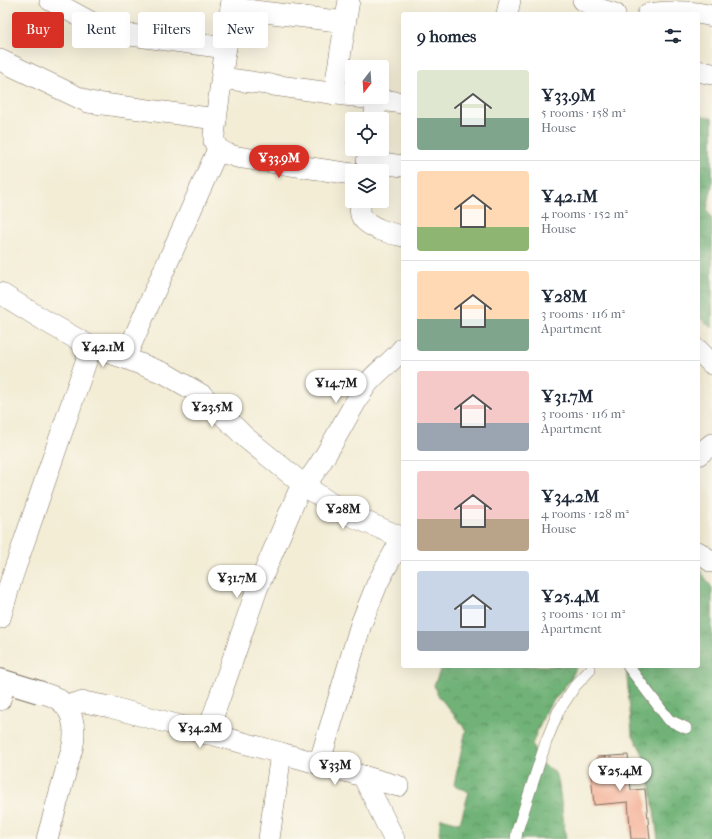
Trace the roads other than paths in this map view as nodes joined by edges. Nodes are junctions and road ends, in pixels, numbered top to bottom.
1 (50, 0) edge
2 (349, 0) edge
3 (510, 0) edge
4 (232, 4) edge
5 (584, 4) edge
6 (655, 9) edge
7 (507, 12) edge
8 (608, 12) edge
9 (696, 12) edge
10 (700, 13) edge
11 (712, 16) edge
12 (345, 22) junction
13 (213, 46) edge
14 (226, 48) edge
15 (0, 60) edge
16 (700, 71) edge
17 (712, 74) edge
18 (222, 78) junction
19 (343, 95) edge
20 (401, 103) edge
21 (370, 105) edge
22 (216, 119) junction
23 (218, 149) junction
24 (364, 164) edge
25 (389, 165) edge
26 (401, 166) edge
27 (360, 208) edge
28 (401, 236) edge
29 (0, 293) edge
30 (91, 347) junction
31 (401, 350) edge
32 (700, 352) edge
33 (125, 358) junction
34 (712, 364) edge
35 (712, 444) edge
36 (700, 453) edge
37 (305, 486) junction
38 (401, 537) edge
39 (401, 542) edge
40 (700, 553) edge
41 (712, 562) edge
42 (0, 618) edge
43 (630, 668) edge
44 (590, 670) dead end
45 (2, 688) edge
46 (39, 692) joint
47 (65, 705) junction
48 (686, 728) dead end
49 (207, 734) junction
50 (281, 753) junction
51 (319, 764) junction
52 (363, 776) junction
53 (398, 786) dead end
54 (47, 839) edge
55 (269, 839) edge
56 (394, 839) edge
57 (516, 839) edge

1 - 13 street
2 - 12 street
3 - 7 street
4 - 12 street
5 - 8 street
6 - 9 street
10 - 11 street
12 - 19 street
14 - 18 street
15 - 22 street
16 - 17 street
18 - 19 street
18 - 22 street
20 - 21 street
22 - 23 street
23 - 24 street
23 - 33 street
25 - 26 street
27 - 28 street
29 - 30 street
30 - 33 street
30 - 42 street
31 - 37 street
32 - 34 street
33 - 37 street
35 - 36 street
37 - 38 street
37 - 49 street
39 - 51 street
40 - 41 street
43 - 48 lane
44 - 57 lane
45 - 46 street
46 - 47 street
47 - 49 street
47 - 54 street
49 - 50 street
50 - 51 street
50 - 55 street
51 - 52 street
52 - 53 street
52 - 56 street

